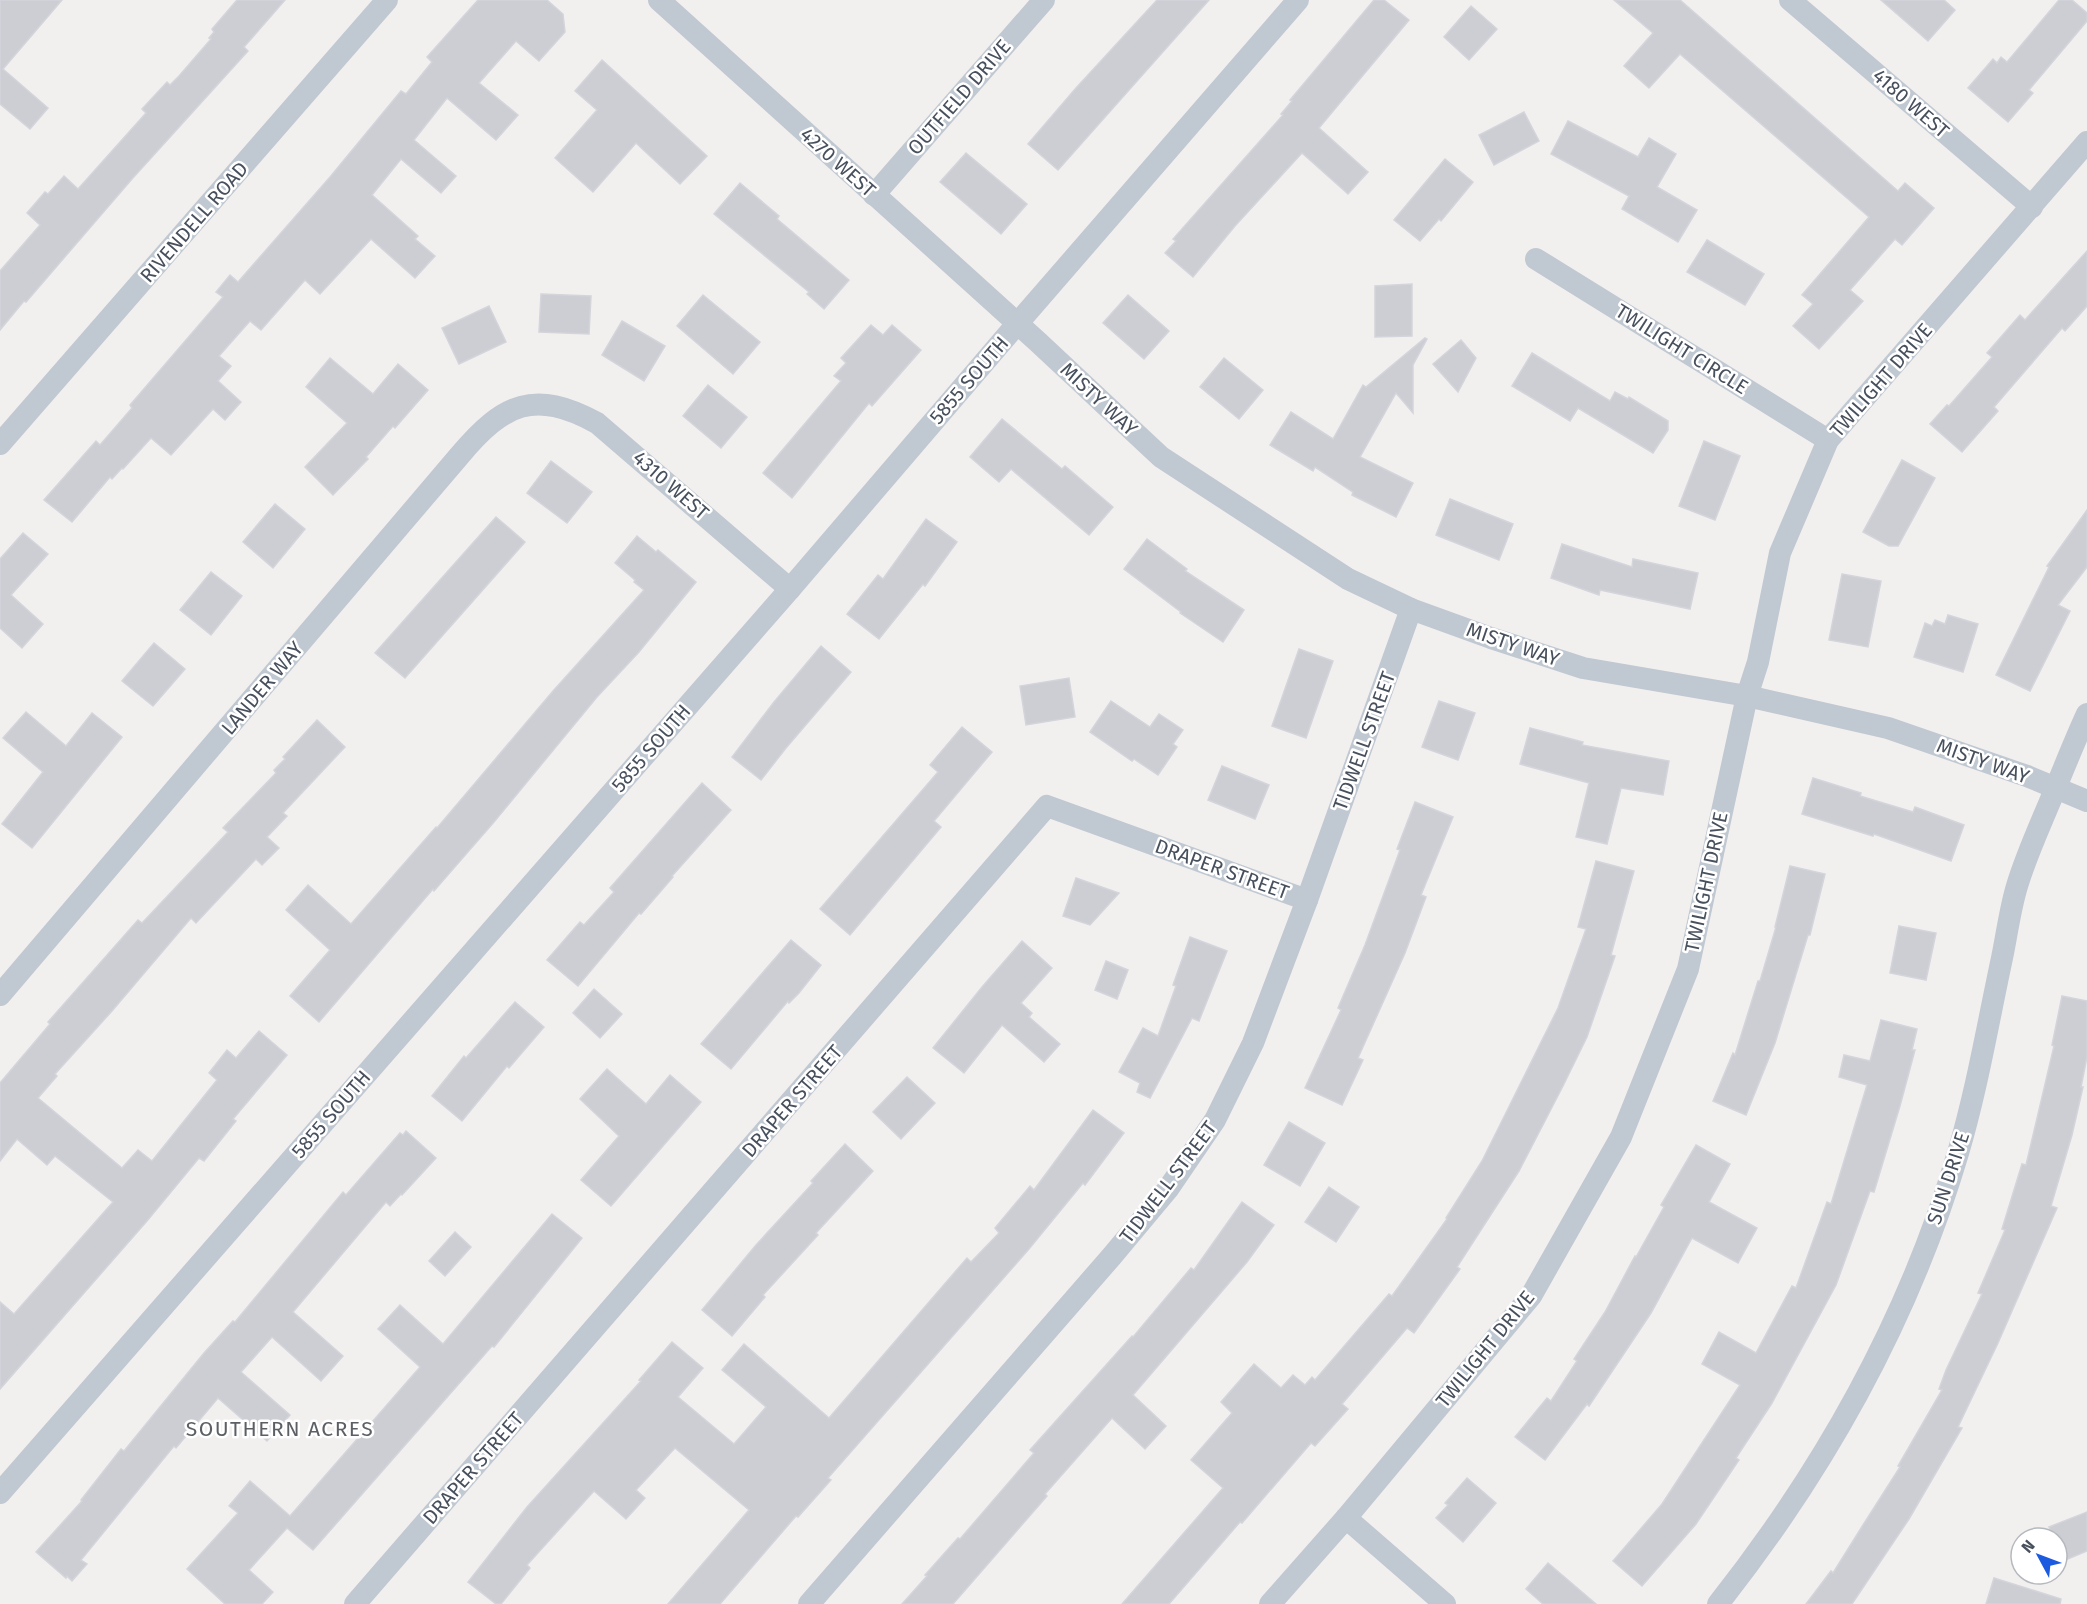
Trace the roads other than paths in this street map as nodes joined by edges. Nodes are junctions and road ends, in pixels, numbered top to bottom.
1 (387, 0) edge
2 (659, 0) edge
3 (1044, 0) edge
4 (1298, 0) edge
5 (1790, 0) edge
6 (2087, 142) edge
7 (874, 195) junction
8 (2032, 207) junction
9 (1536, 259) dead end
10 (1017, 324) junction
11 (540, 404) joint
12 (1828, 440) junction
13 (0, 444) edge
14 (790, 589) junction
15 (1411, 609) junction
16 (1747, 696) junction
17 (2087, 714) edge
18 (2056, 788) junction
19 (2087, 801) edge
20 (1307, 900) junction
21 (0, 995) edge
22 (0, 1493) edge
23 (1346, 1518) junction
24 (355, 1604) edge
25 (809, 1604) edge
26 (1270, 1604) edge
27 (1445, 1604) edge
28 (1718, 1604) edge

1 - 13 street, RIVENDELL ROAD
2 - 7 street, 4270 WEST
3 - 7 street, OUTFIELD DRIVE
4 - 10 street, 5855 SOUTH
5 - 8 street, 4180 WEST
6 - 8 street, TWILIGHT DRIVE
7 - 10 street, 4270 WEST
8 - 12 street, TWILIGHT DRIVE
9 - 12 street, TWILIGHT CIRCLE
10 - 14 street, 5855 SOUTH
10 - 15 street, MISTY WAY
11 - 14 street, 4310 WEST
11 - 21 street, LANDER WAY
12 - 16 street, TWILIGHT DRIVE
14 - 22 street, 5855 SOUTH
15 - 16 street, MISTY WAY
15 - 20 street, TIDWELL STREET
16 - 18 street, MISTY WAY
16 - 23 street, TWILIGHT DRIVE
17 - 18 street, SUN DRIVE
18 - 19 street, MISTY WAY
18 - 28 street, SUN DRIVE
20 - 24 street, DRAPER STREET
20 - 25 street, TIDWELL STREET
23 - 26 street, TWILIGHT DRIVE
23 - 27 street

